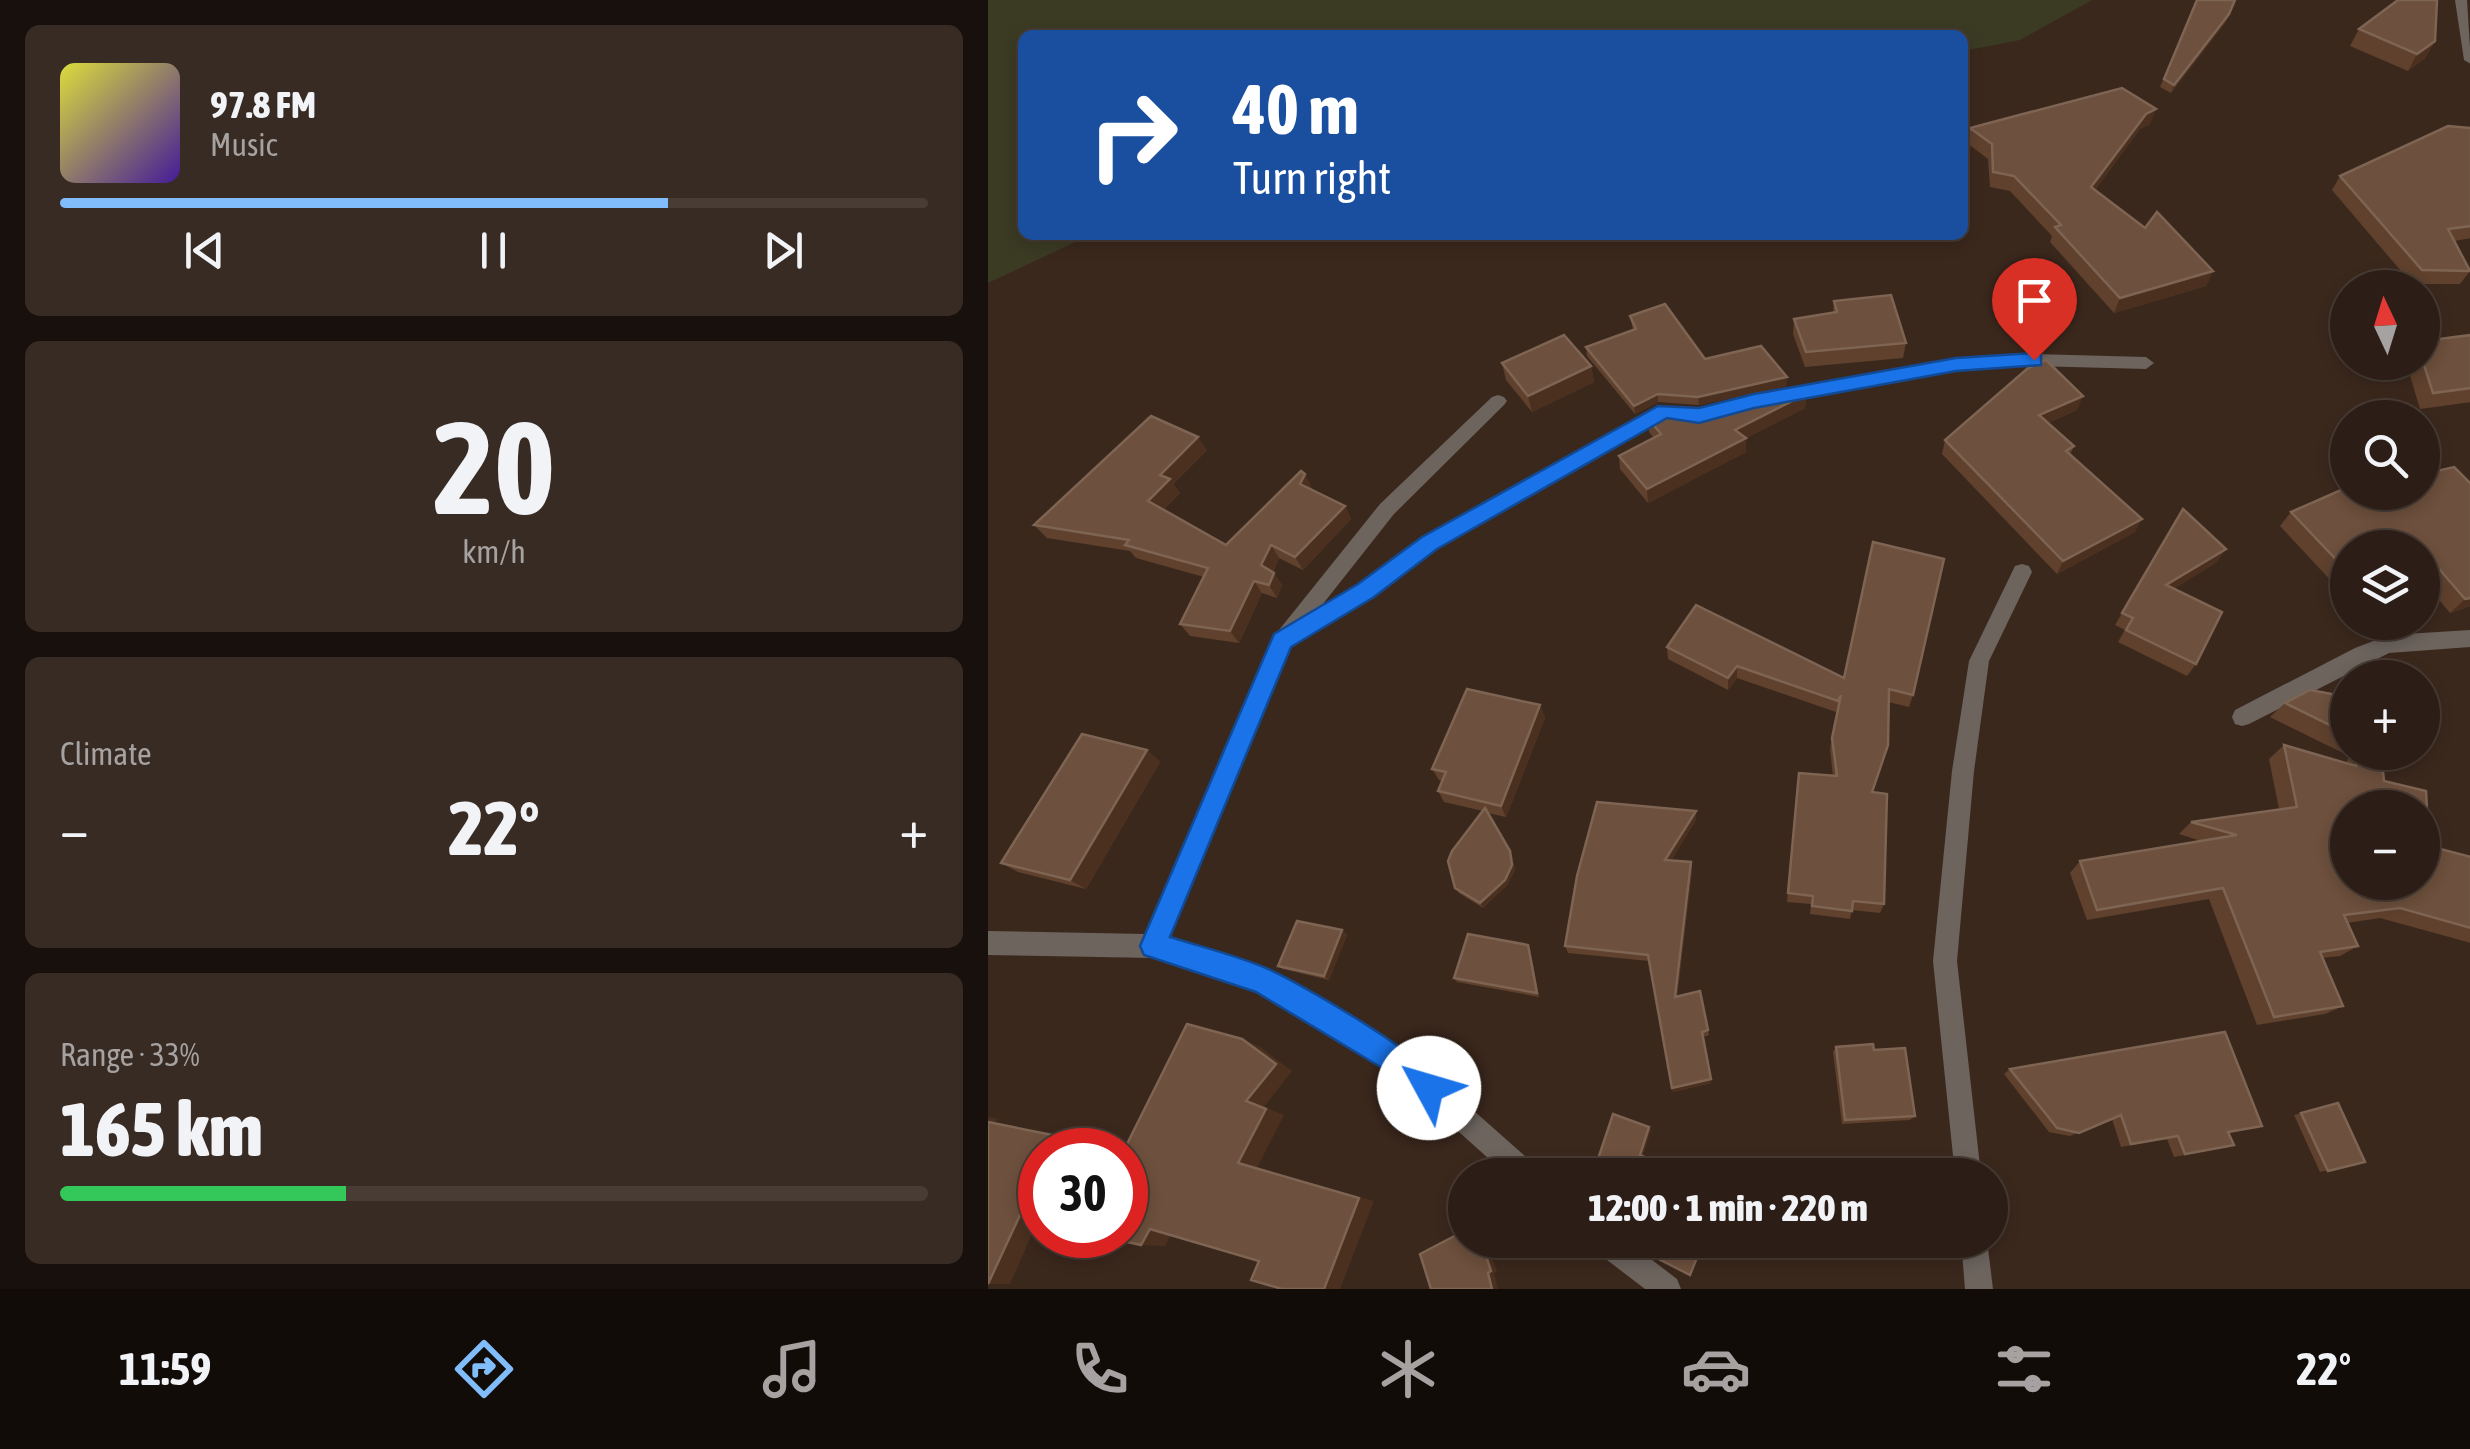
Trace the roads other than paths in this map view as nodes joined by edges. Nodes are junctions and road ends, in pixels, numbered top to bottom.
1 (2462, 0) edge
2 (2470, 60) edge
3 (2146, 363) dead end
4 (1498, 400) dead end
5 (1754, 401) edge
6 (1699, 415) edge
7 (2022, 572) dead end
8 (2470, 638) edge
9 (1282, 641) junction
10 (2242, 716) dead end
11 (988, 944) edge
12 (1153, 946) junction
13 (1508, 1158) edge
14 (1966, 1158) edge
15 (1627, 1258) edge
16 (1976, 1258) edge
17 (1667, 1289) edge
18 (1980, 1289) edge

1 - 2 street
3 - 5 street
4 - 9 street
6 - 9 street
7 - 14 street
8 - 10 street
9 - 12 street
11 - 12 street
12 - 13 street
15 - 17 street
16 - 18 street

